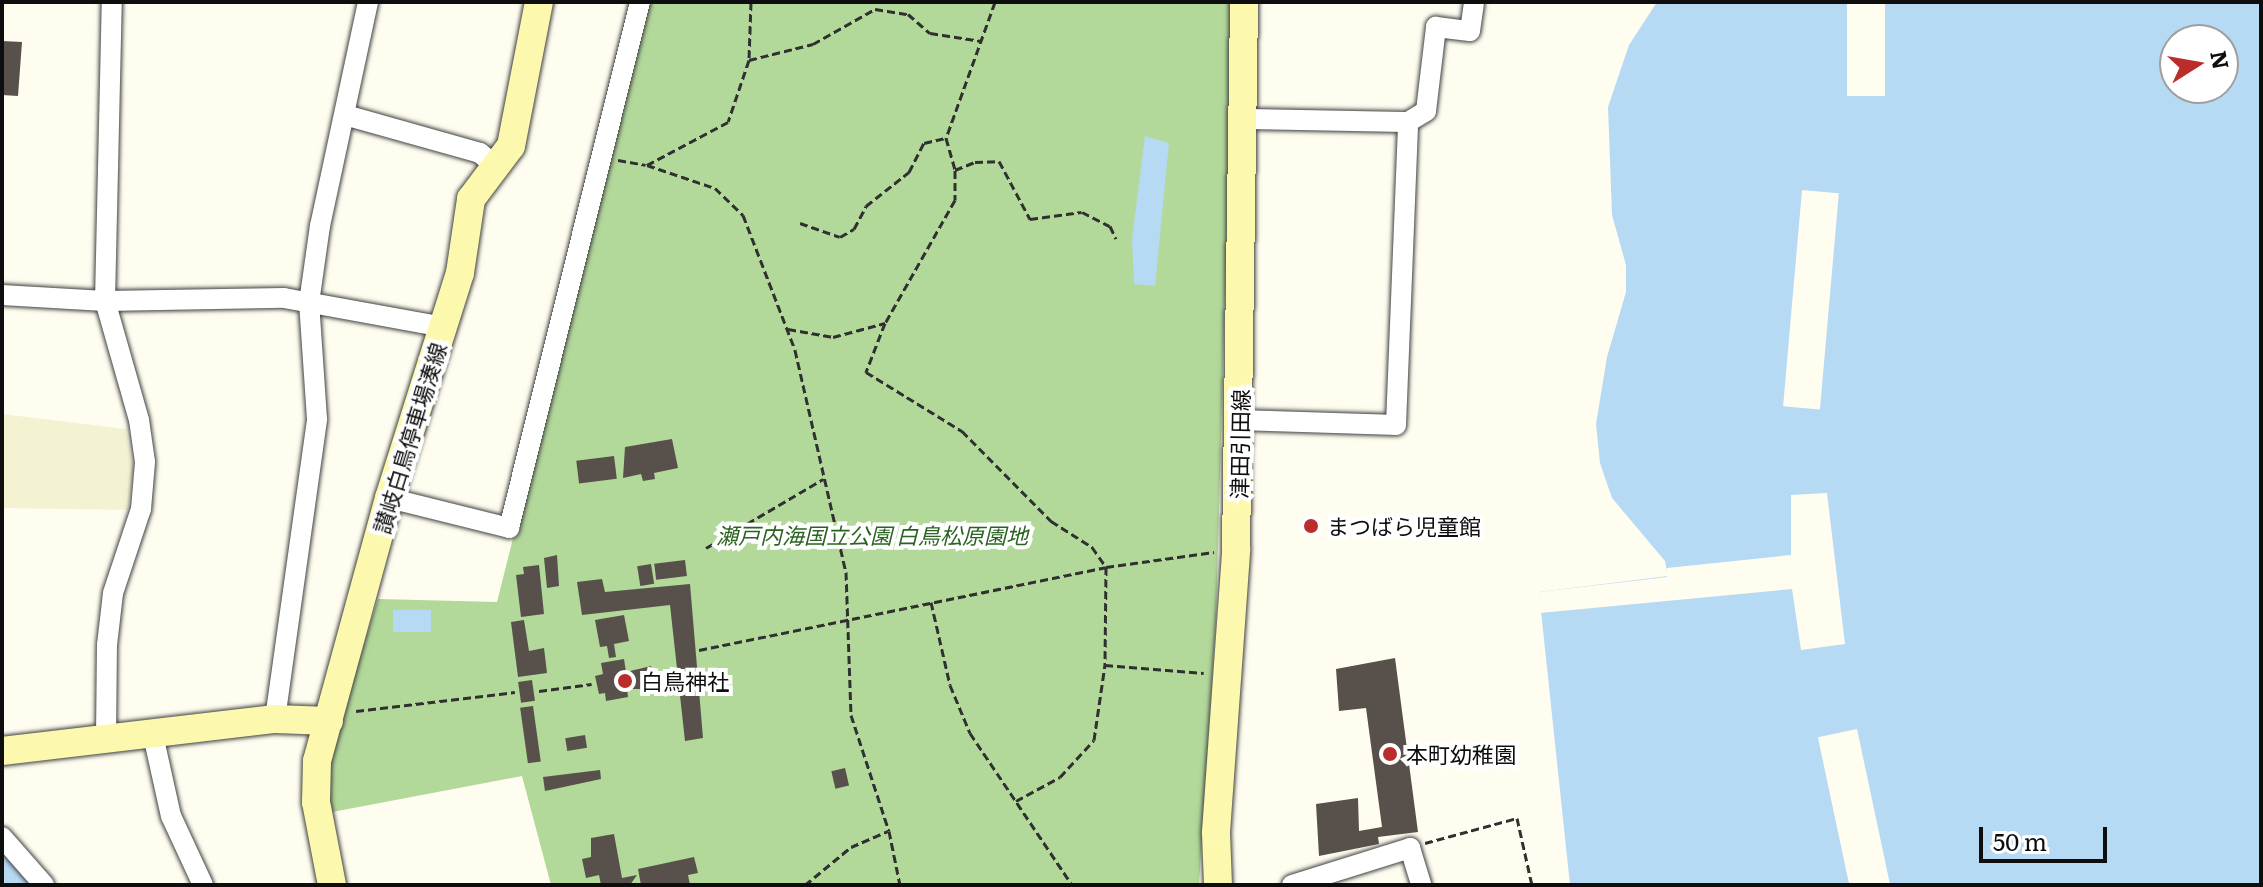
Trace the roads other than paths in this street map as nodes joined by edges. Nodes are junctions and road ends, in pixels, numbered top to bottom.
1 (112, 2) edge
2 (368, 2) edge
3 (539, 2) edge
4 (640, 2) edge
5 (1244, 2) edge
6 (1474, 2) edge
7 (345, 115) junction
8 (1245, 119) junction
9 (1408, 122) junction
10 (498, 168) junction
11 (2, 295) edge
12 (105, 301) junction
13 (309, 303) junction
14 (444, 327) junction
15 (1240, 420) junction
16 (389, 498) junction
17 (330, 717) junction
18 (275, 719) junction
19 (153, 735) junction
20 (106, 738) junction
21 (2, 751) edge
22 (2, 837) edge
23 (44, 885) edge
24 (203, 885) edge
25 (332, 885) edge
26 (1218, 885) edge
27 (1292, 885) edge
28 (1421, 885) edge

1 - 12 street
2 - 7 street
3 - 10 main road, 讃岐白鳥停車場湊線
4 - 16 street
5 - 8 main road, 津田引田線
6 - 9 street
7 - 10 street
7 - 13 street
8 - 9 street
8 - 15 main road, 津田引田線
9 - 15 street
10 - 14 main road, 讃岐白鳥停車場湊線
11 - 12 street
12 - 13 street
12 - 20 street
13 - 14 street
13 - 18 street
14 - 16 main road, 讃岐白鳥停車場湊線
15 - 26 main road, 津田引田線
16 - 17 main road, 讃岐白鳥停車場湊線
17 - 18 main road
17 - 25 main road, 讃岐白鳥停車場湊線
18 - 19 main road
19 - 20 main road
19 - 24 street
20 - 21 main road
22 - 23 street
27 - 28 street

